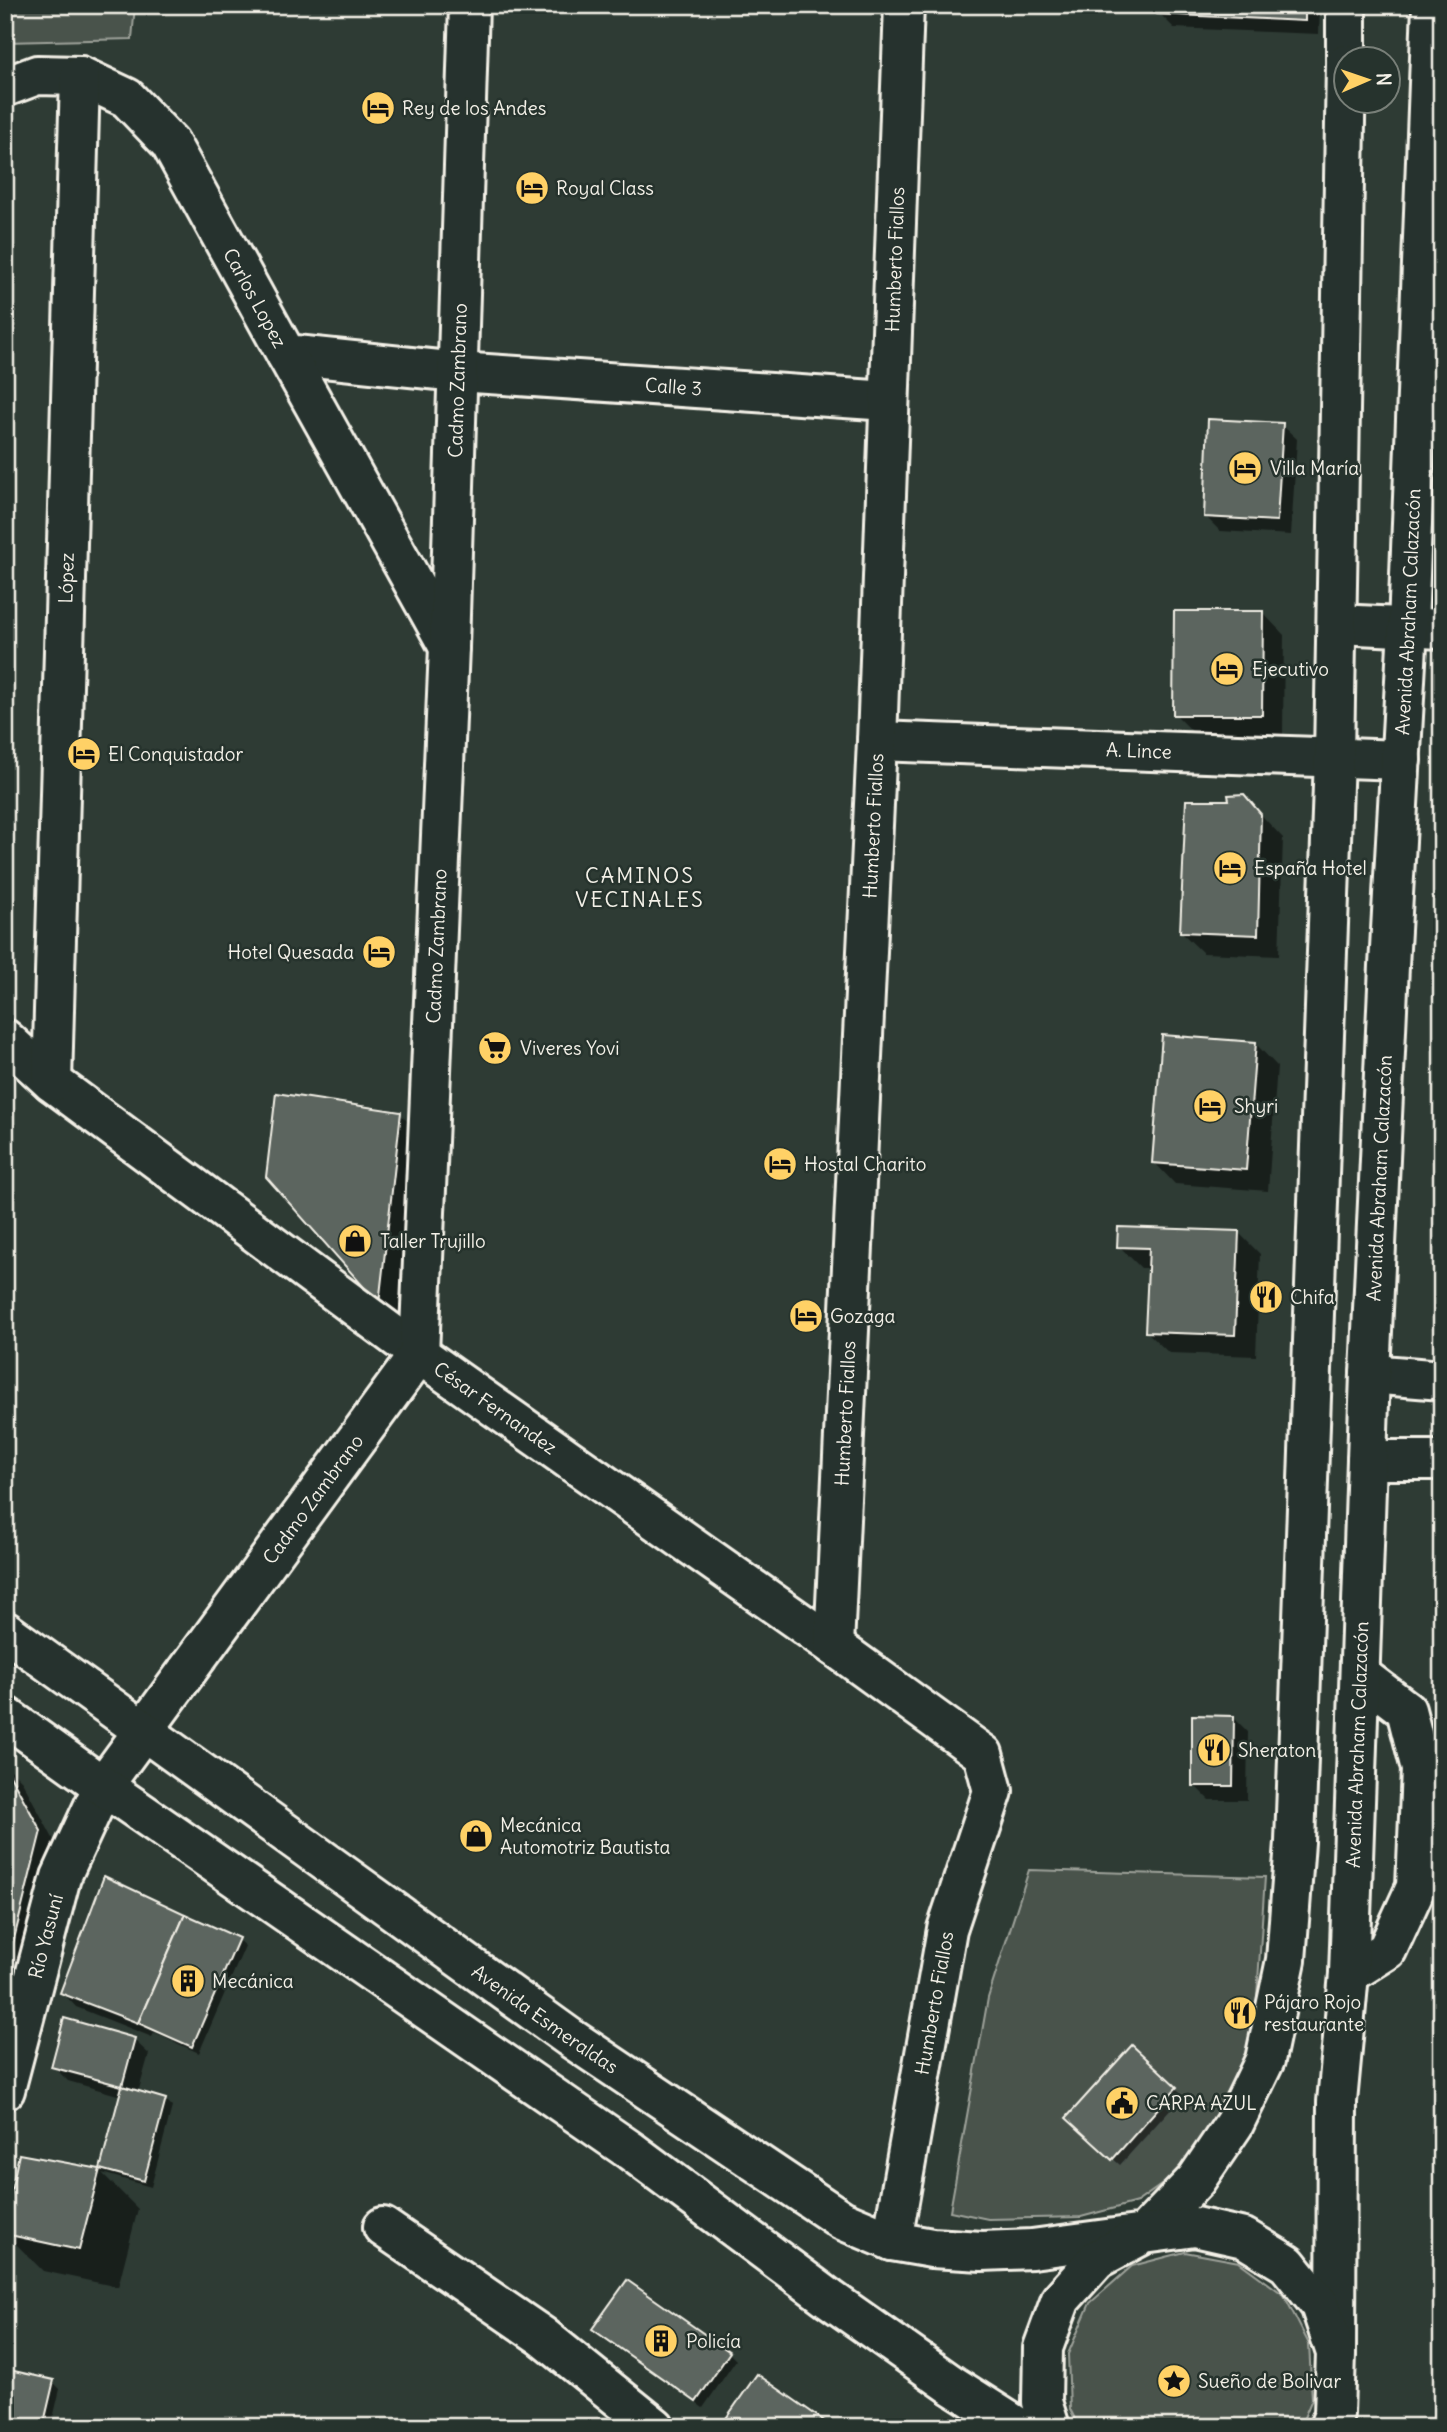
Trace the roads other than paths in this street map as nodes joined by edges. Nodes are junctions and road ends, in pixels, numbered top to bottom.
1 (469, 5) edge
2 (904, 5) edge
3 (1346, 5) edge
4 (1435, 8) edge
5 (1346, 46) edge
6 (80, 76) junction
7 (5, 88) edge
8 (1345, 116) edge
9 (286, 354) junction
10 (458, 372) junction
11 (889, 401) junction
12 (1337, 624) junction
13 (1425, 628) edge
14 (449, 647) junction
15 (877, 741) junction
16 (1334, 757) junction
17 (1401, 760) junction
18 (5, 1039) edge
19 (52, 1082) junction
20 (419, 1353) junction
21 (1370, 1374) junction
22 (1442, 1380) edge
23 (1367, 1460) junction
24 (1442, 1460) edge
25 (5, 1631) edge
26 (834, 1646) junction
27 (1360, 1675) junction
28 (5, 1716) edge
29 (145, 1730) junction
30 (988, 1770) joint
31 (103, 1786) junction
32 (1349, 1974) junction
33 (5, 2090) edge
34 (383, 2227) dead end
35 (1144, 2234) junction
36 (892, 2241) junction
37 (1336, 2353) junction
38 (1334, 2422) edge
39 (655, 2427) edge
40 (1018, 2427) edge
41 (1050, 2427) edge

1 - 10 street, Cadmo Zambrano
2 - 11 street, Humberto Fiallos
3 - 5 street
4 - 13 street, Avenida Abraham Calazacón
6 - 7 street
6 - 9 street, Carlos Lopez
6 - 19 street, López
8 - 12 street
9 - 10 street, Carlos Lopez
9 - 14 street
10 - 11 street, Calle 3
10 - 14 street, Cadmo Zambrano
11 - 15 street, Humberto Fiallos
12 - 13 street
12 - 16 street
13 - 17 street, Avenida Abraham Calazacón
14 - 20 street, Cadmo Zambrano
15 - 16 street, A. Lince
15 - 26 street, Humberto Fiallos
16 - 17 street, A. Lince
16 - 35 street
17 - 21 street, Avenida Abraham Calazacón
18 - 19 street, César Fernandez
19 - 20 street, César Fernandez
20 - 26 street, César Fernandez
20 - 29 street, Cadmo Zambrano
21 - 22 street
21 - 23 street, Avenida Abraham Calazacón
23 - 24 street
23 - 27 street, Avenida Abraham Calazacón
25 - 29 street, Avenida Esmeraldas
26 - 30 street, César Fernandez
27 - 32 street, Avenida Abraham Calazacón
27 - 32 street
28 - 31 street
29 - 31 street, Cadmo Zambrano
29 - 36 street, Avenida Esmeraldas
30 - 36 street, Humberto Fiallos
31 - 33 street, Río Yasuní
31 - 40 street
32 - 37 street, Avenida Abraham Calazacón
34 - 39 street
35 - 36 street, Avenida Esmeraldas
35 - 37 street, Avenida Esmeraldas
35 - 41 street
37 - 38 street, Avenida Abraham Calazacón

